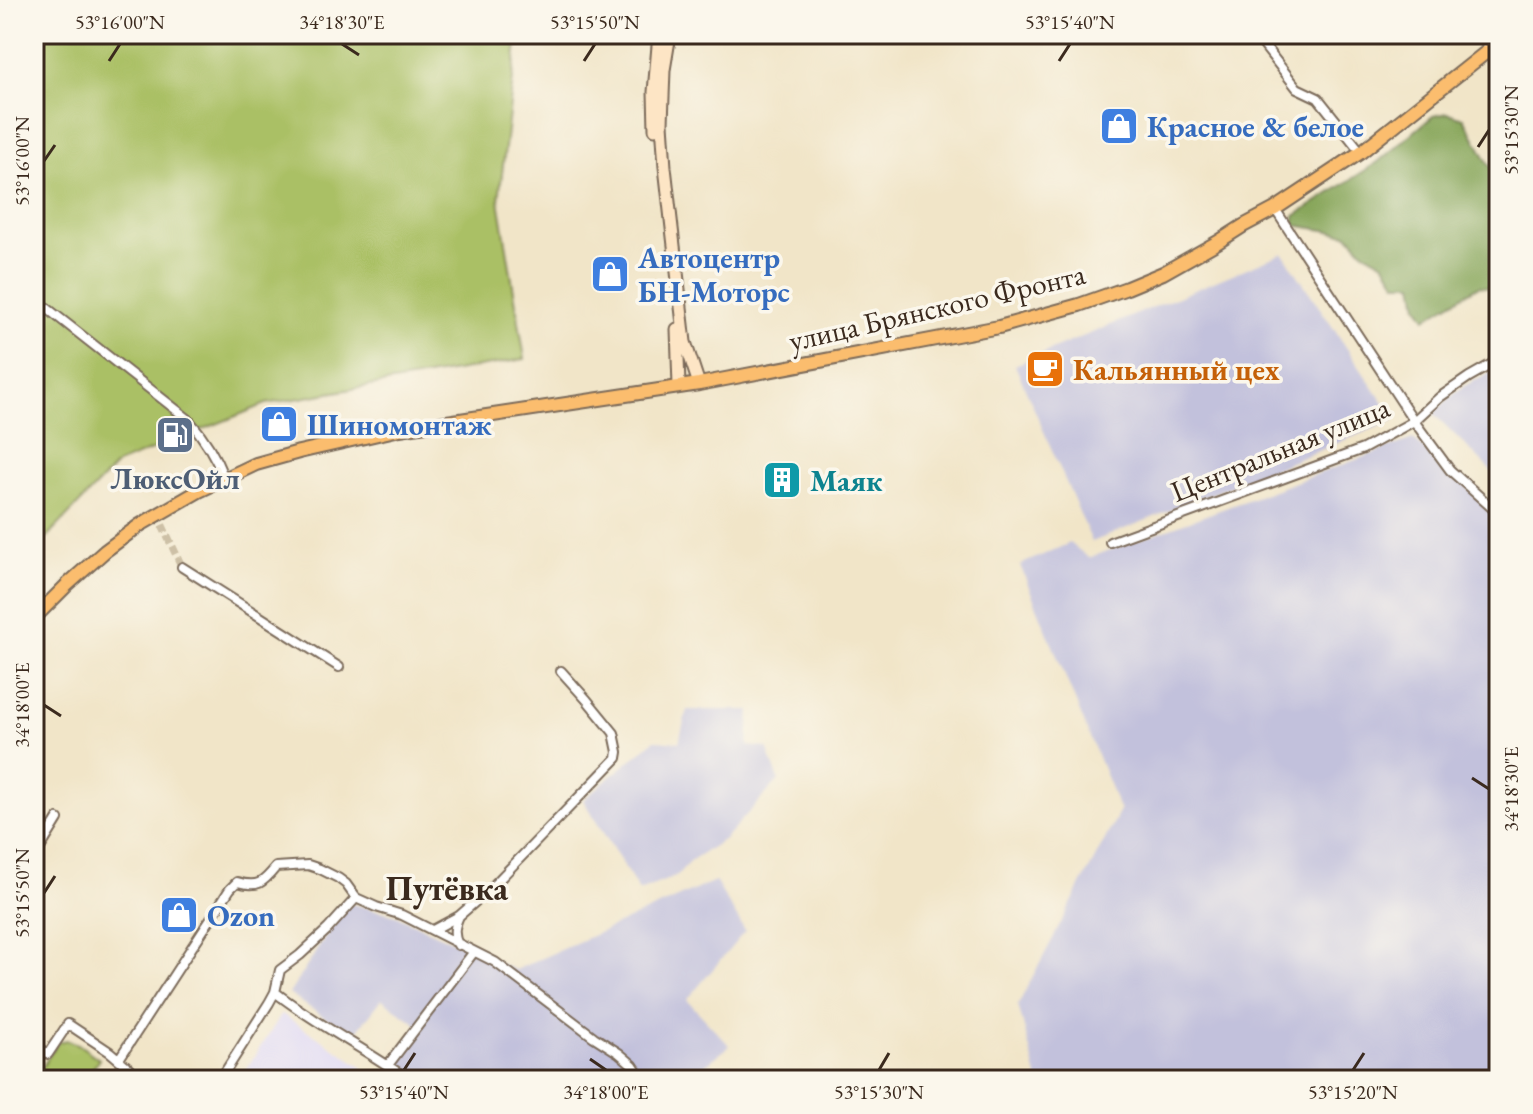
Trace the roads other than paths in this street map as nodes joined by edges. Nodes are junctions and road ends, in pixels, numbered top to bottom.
1 (659, 34) edge
2 (670, 34) edge
3 (1255, 34) edge
4 (1478, 34) edge
5 (1495, 46) edge
6 (1361, 152) junction
7 (1275, 209) junction
8 (34, 298) edge
9 (1499, 360) edge
10 (699, 384) junction
11 (679, 386) junction
12 (1414, 421) junction
13 (224, 478) junction
14 (1499, 514) edge
15 (1110, 542) dead end
16 (182, 567) tunnel mouth
17 (34, 618) edge
18 (339, 667) dead end
19 (561, 671) dead end
20 (58, 819) dead end
21 (34, 858) edge
22 (356, 898) junction
23 (459, 916) junction
24 (433, 930) junction
25 (458, 945) junction
26 (473, 953) junction
27 (275, 992) junction
28 (34, 1045) edge
29 (119, 1059) junction
30 (388, 1065) junction
31 (143, 1080) edge
32 (220, 1080) edge
33 (409, 1080) edge
34 (643, 1080) edge

1 - 11 main road
2 - 10 main road
3 - 6 street
4 - 5 street
5 - 6 main road, улица Брянского Фронта
6 - 7 main road, улица Брянского Фронта
7 - 10 main road, улица Брянского Фронта
7 - 12 street
8 - 13 street
9 - 12 street, Центральная улица
10 - 11 main road, улица Брянского Фронта
11 - 13 main road, улица Брянского Фронта
12 - 14 street
12 - 15 street, Центральная улица
13 - 17 main road, улица Брянского Фронта
16 - 18 street
19 - 23 street
20 - 21 street
22 - 24 street
22 - 27 street
22 - 29 street
23 - 24 street
23 - 25 street
24 - 25 street
25 - 26 street
26 - 30 street
26 - 34 street
27 - 30 street
27 - 32 street
28 - 29 street
29 - 31 street
30 - 33 street

